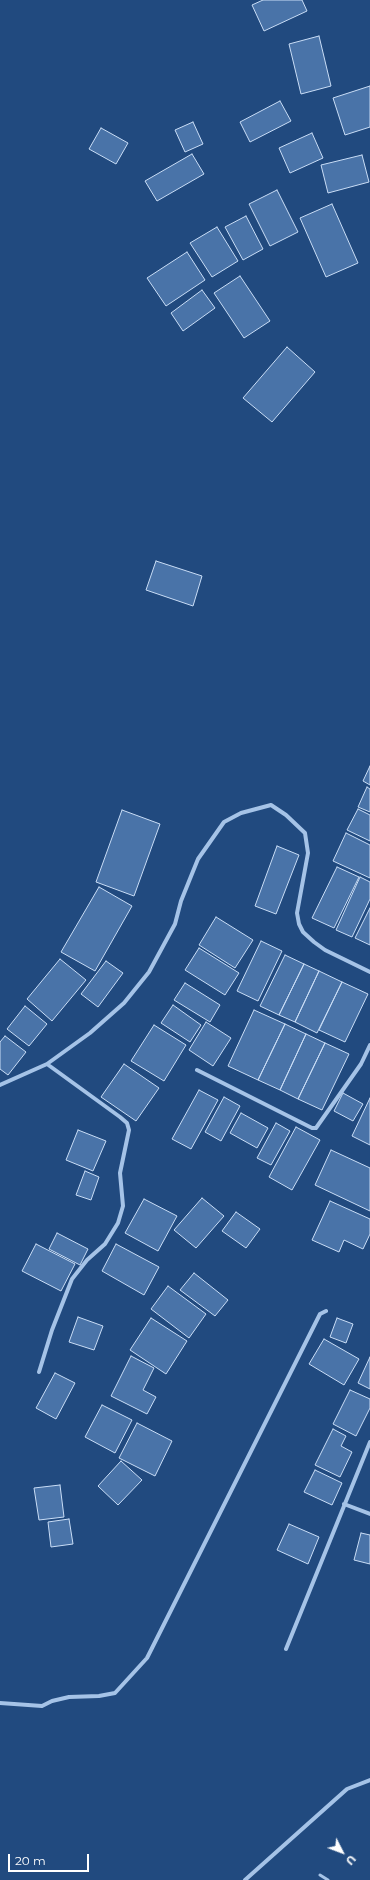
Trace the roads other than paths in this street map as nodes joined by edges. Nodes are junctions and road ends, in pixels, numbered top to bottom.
1 (370, 972) edge
2 (370, 1045) edge
3 (47, 1064) junction
4 (197, 1070) dead end
5 (0, 1085) edge
6 (326, 1311) dead end
7 (39, 1372) dead end
8 (370, 1442) edge
9 (344, 1504) junction
10 (370, 1514) edge
11 (286, 1649) dead end
12 (0, 1703) edge
13 (370, 1780) edge
14 (320, 1875) dead end
15 (244, 1880) edge
16 (328, 1880) edge

1 - 3 street
2 - 4 street
3 - 5 street
3 - 7 street
6 - 12 street
8 - 9 street
9 - 10 street
9 - 11 street
13 - 15 street
14 - 16 lane

